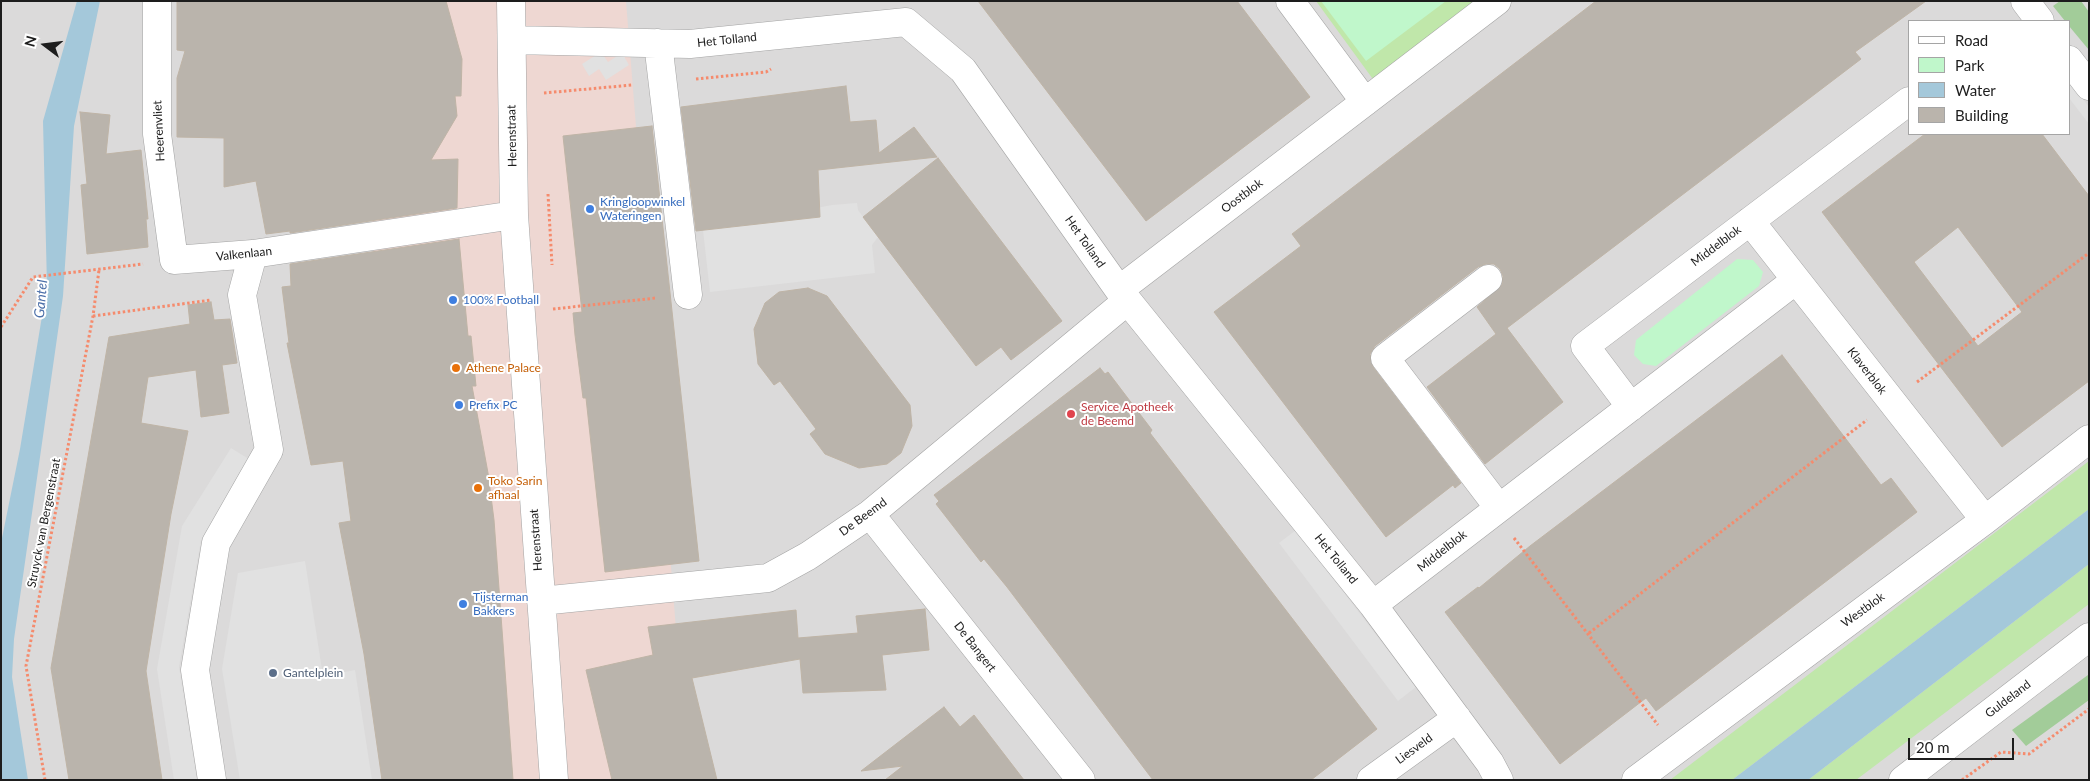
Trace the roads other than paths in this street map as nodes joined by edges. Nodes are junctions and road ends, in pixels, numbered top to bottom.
1 (157, 1) edge
2 (511, 1) edge
3 (1290, 1) edge
4 (1497, 1) edge
5 (905, 12) edge
6 (513, 40) junction
7 (658, 43) junction
8 (2070, 61) edge
9 (2089, 86) edge
10 (1365, 102) junction
11 (1908, 102) edge
12 (514, 216) junction
13 (1750, 221) junction
14 (252, 254) junction
15 (174, 260) joint
16 (1488, 279) dead end
17 (1796, 280) junction
18 (688, 295) road end
19 (1123, 296) junction
20 (1631, 407) junction
21 (2089, 439) edge
22 (1496, 510) junction
23 (870, 514) junction
24 (1985, 520) junction
25 (540, 601) junction
26 (1373, 605) junction
27 (2089, 637) edge
28 (1457, 718) junction
29 (212, 780) edge
30 (554, 780) edge
31 (1081, 780) edge
32 (1371, 780) edge
33 (1499, 780) edge
34 (1636, 780) edge
35 (1903, 780) edge

1 - 15 street, Heerenvliet
2 - 6 street, Herenstraat
3 - 10 street
4 - 10 street, Oostblok
5 - 7 street, Het Tolland
5 - 19 street, Het Tolland
6 - 7 street, Het Tolland
6 - 12 street, Herenstraat
7 - 18 street
8 - 9 street
10 - 19 street, Oostblok
11 - 13 street, Middelblok
12 - 14 street, Valkenlaan
12 - 25 street, Herenstraat
13 - 17 street, Klaverblok
13 - 20 street, Middelblok
14 - 15 street, Valkenlaan
14 - 29 street
16 - 22 street
17 - 20 street, Middelblok
17 - 24 street, Klaverblok
19 - 23 street, De Beemd
19 - 26 street, Het Tolland
20 - 22 street, Middelblok
21 - 24 street, Westblok
22 - 26 street, Middelblok
23 - 25 street, De Beemd
23 - 31 street, De Bangert
24 - 34 street, Westblok
25 - 30 street, Herenstraat
26 - 28 street, Het Tolland
27 - 35 street, Guldeland
28 - 32 street, Liesveld
28 - 33 street, Het Tolland

